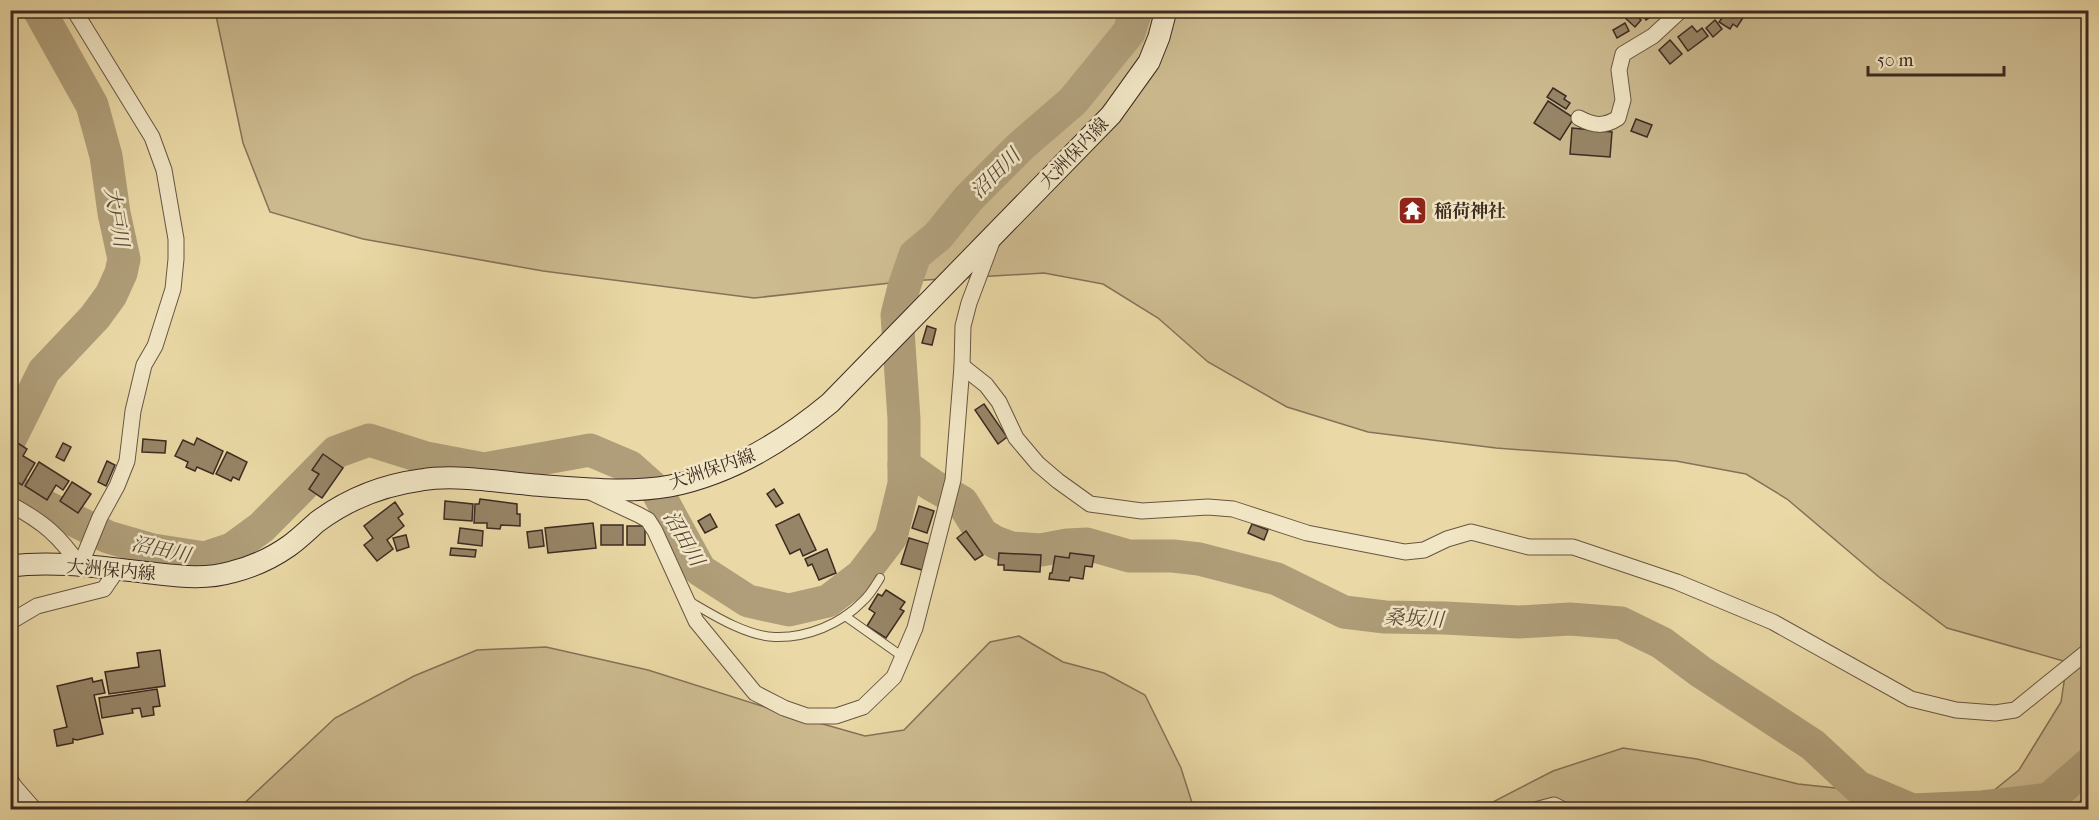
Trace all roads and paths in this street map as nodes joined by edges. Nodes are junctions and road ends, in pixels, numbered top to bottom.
1 (74, 10) edge
2 (1166, 10) edge
3 (1681, 10) edge
4 (1579, 118) dead end
5 (995, 234) junction
6 (962, 366) junction
7 (583, 489) junction
8 (10, 504) edge
9 (10, 566) edge
10 (80, 566) junction
11 (117, 570) junction
12 (880, 578) dead end
13 (688, 600) junction
14 (845, 616) junction
15 (10, 622) edge
16 (2088, 651) edge
17 (903, 657) junction
18 (10, 779) edge
19 (2088, 804) edge
20 (35, 810) edge
21 (1535, 810) edge
22 (1564, 810) edge
23 (2083, 810) edge

1 - 10 street
2 - 5 main road, 大洲保内線
3 - 4 street
5 - 6 street
5 - 7 main road, 大洲保内線
6 - 16 street
6 - 17 street
7 - 11 main road, 大洲保内線
7 - 13 street
8 - 10 street
9 - 10 main road, 大洲保内線
10 - 11 main road, 大洲保内線
11 - 15 street
12 - 14 lane
13 - 14 lane
13 - 17 street
14 - 17 lane
18 - 20 street
19 - 23 street
21 - 22 street

